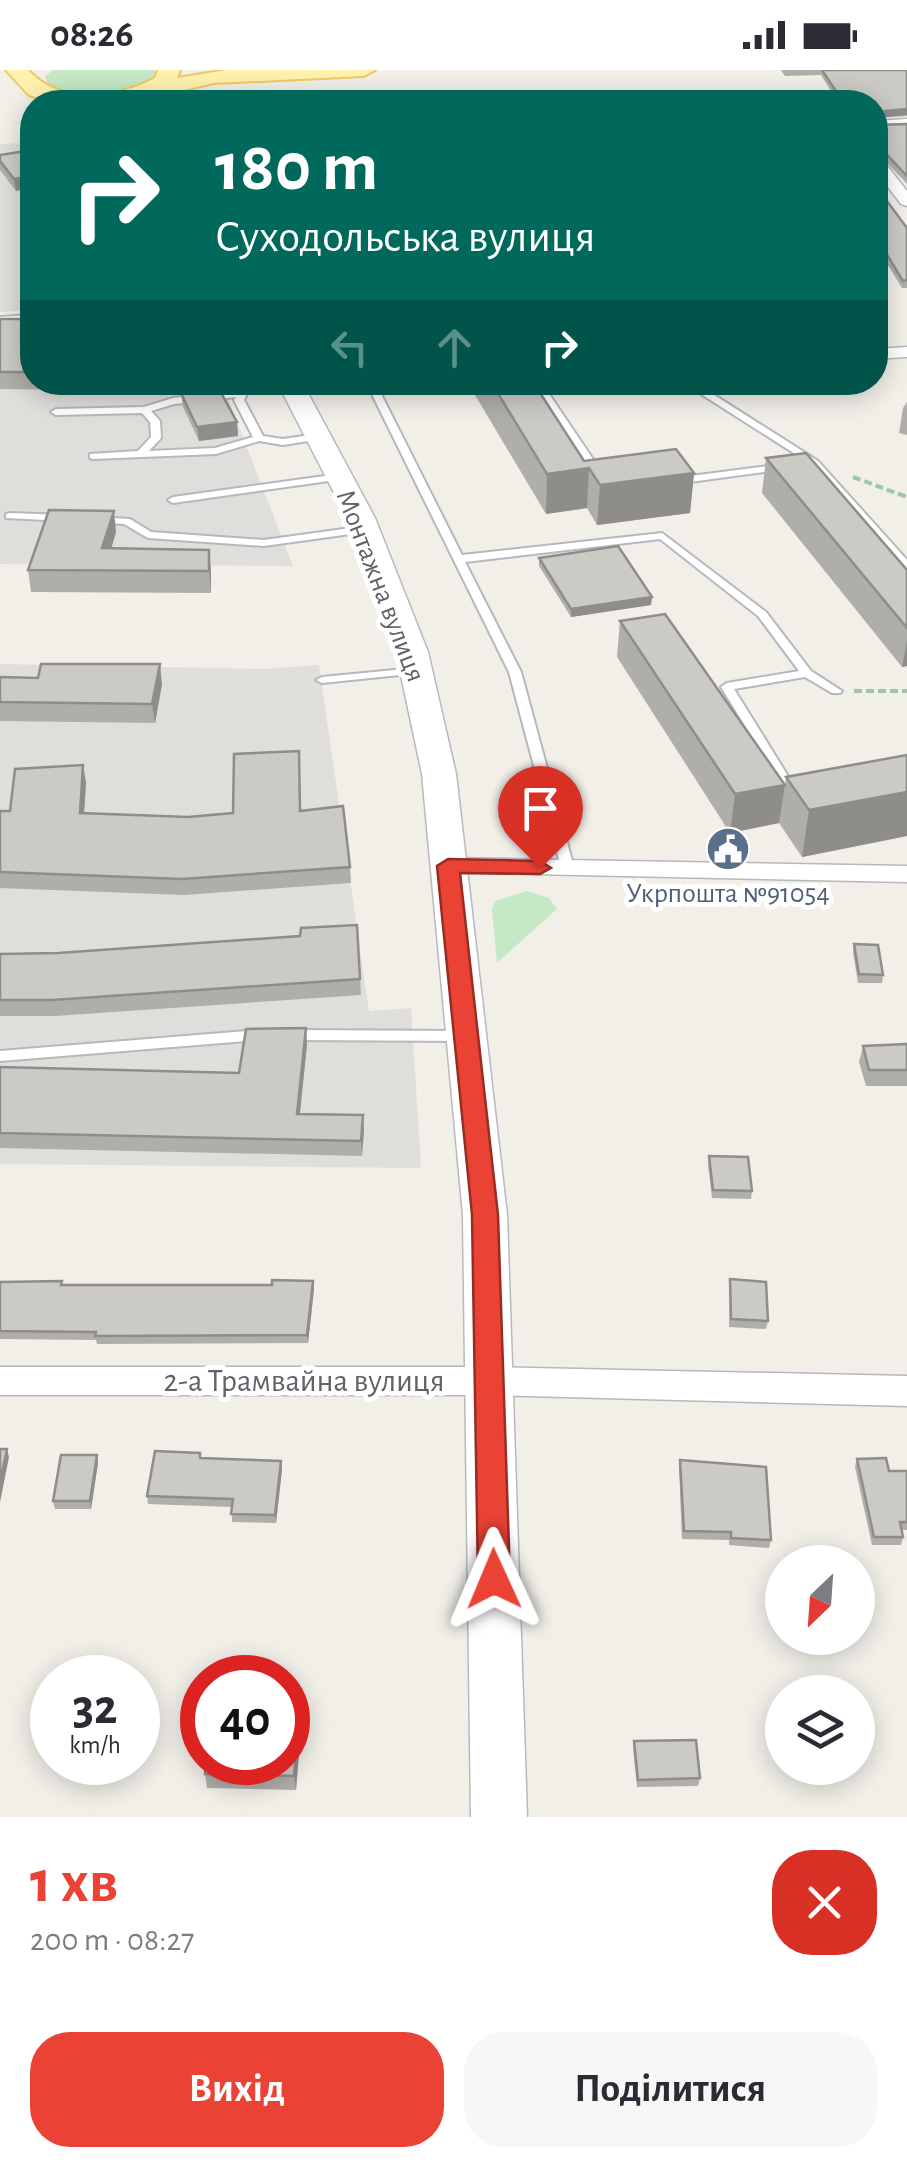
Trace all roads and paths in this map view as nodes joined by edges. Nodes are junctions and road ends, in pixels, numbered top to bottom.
1 (364, 70) edge
2 (162, 79) edge
3 (139, 90) edge
4 (888, 177) edge
5 (907, 201) edge
6 (227, 395) edge
7 (241, 395) edge
8 (296, 395) edge
9 (377, 395) edge
10 (545, 395) edge
11 (708, 395) edge
12 (145, 410) junction
13 (56, 412) dead end
14 (318, 437) junction
15 (259, 438) junction
16 (140, 454) junction
17 (93, 456) dead end
18 (815, 463) junction
19 (339, 477) junction
20 (665, 482) edge
21 (609, 490) edge
22 (907, 496) edge
23 (174, 500) dead end
24 (10, 516) dead end
25 (365, 530) junction
26 (459, 559) junction
27 (907, 567) edge
28 (416, 671) junction
29 (808, 672) junction
30 (322, 680) dead end
31 (836, 690) joint
32 (907, 691) edge
33 (800, 806) edge
34 (448, 866) junction
35 (568, 868) junction
36 (907, 874) edge
37 (466, 1036) junction
38 (0, 1056) edge
39 (0, 1381) edge
40 (490, 1381) junction
41 (907, 1391) edge
42 (499, 1817) edge

1 - 2 main road
2 - 3 main road
4 - 5 street
6 - 12 lane
7 - 15 lane
8 - 14 street, Монтажна вулиця
9 - 26 lane
10 - 21 lane
11 - 18 lane
12 - 13 lane
12 - 16 lane
14 - 15 lane
14 - 19 street, Монтажна вулиця
15 - 16 lane
16 - 17 lane
18 - 20 lane
18 - 22 path
18 - 27 lane
19 - 23 lane
19 - 25 street, Монтажна вулиця
24 - 25 lane
25 - 28 street, Монтажна вулиця
26 - 29 lane
26 - 35 lane
28 - 30 lane
28 - 34 street, Монтажна вулиця
29 - 31 lane
29 - 33 lane
31 - 32 path
34 - 35 street
34 - 37 street, Монтажна вулиця
35 - 36 street
37 - 38 lane
37 - 40 street, Монтажна вулиця
39 - 40 street, 2-а Трамвайна вулиця
40 - 41 street, 2-а Трамвайна вулиця
40 - 42 street, Монтажна вулиця

